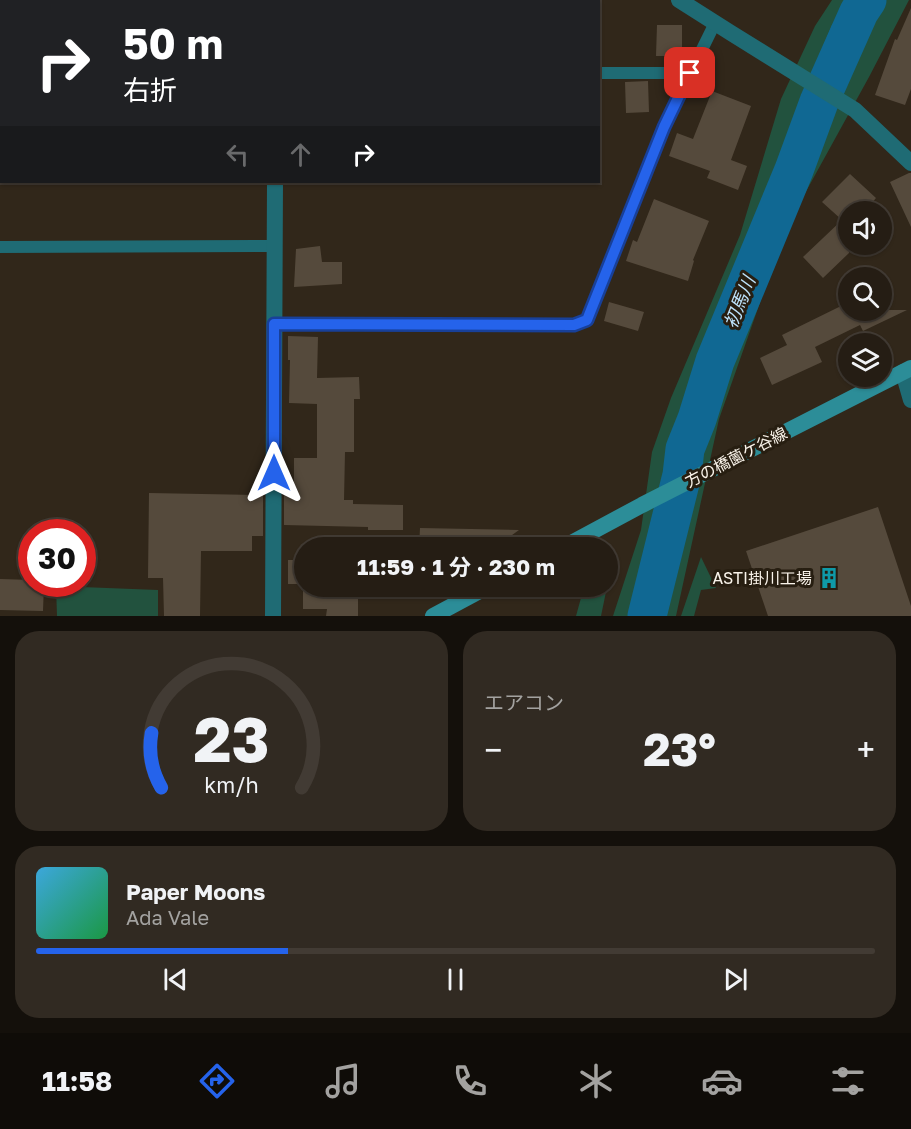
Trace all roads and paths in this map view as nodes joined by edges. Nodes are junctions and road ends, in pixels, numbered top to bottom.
1 (680, 0) edge
2 (715, 23) junction
3 (600, 73) edge
4 (690, 73) junction
5 (904, 145) edge
6 (911, 163) edge
7 (275, 183) edge
8 (275, 246) junction
9 (0, 247) edge
10 (274, 324) junction
11 (907, 370) edge
12 (911, 400) edge
13 (583, 537) edge
14 (468, 597) edge
15 (273, 616) edge
16 (433, 616) edge

1 - 2 street
2 - 4 lane
2 - 5 street
3 - 4 lane
4 - 10 lane
5 - 6 street
7 - 8 street
8 - 9 lane
8 - 10 street
10 - 15 street
11 - 12 street
11 - 13 main road, 方の橋薗ケ谷線
14 - 16 main road

